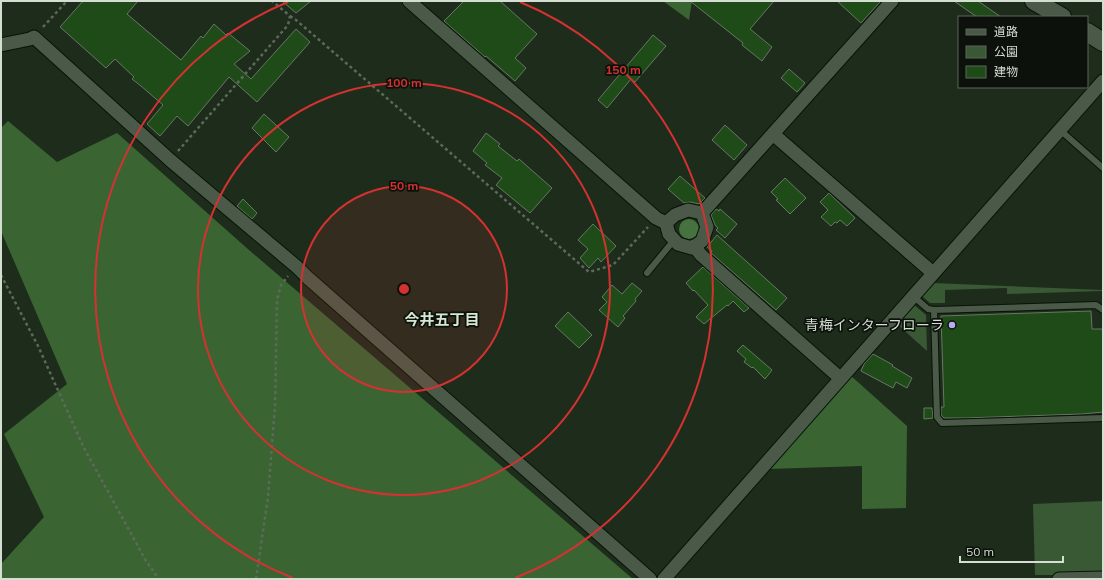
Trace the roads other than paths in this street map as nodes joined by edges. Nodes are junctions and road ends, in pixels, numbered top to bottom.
1 (409, 1) edge
2 (892, 1) edge
3 (1034, 1) edge
4 (1060, 16) edge
5 (1088, 33) edge
6 (1103, 42) edge
7 (1, 45) edge
8 (1103, 81) edge
9 (1060, 130) junction
10 (773, 134) junction
11 (1103, 168) edge
12 (702, 213) junction
13 (661, 220) junction
14 (675, 241) junction
15 (694, 246) junction
16 (647, 272) dead end
17 (933, 273) junction
18 (913, 296) junction
19 (934, 310) junction
20 (1103, 310) edge
21 (840, 378) junction
22 (1103, 418) edge
23 (1103, 578) edge
24 (650, 579) edge
25 (664, 579) edge
26 (1058, 579) edge

1 - 13 street
2 - 10 street
3 - 4 main road
5 - 6 main road
7 - 24 street
8 - 9 street
9 - 11 lane
9 - 17 street
10 - 12 street
10 - 17 street
12 - 13 street
12 - 15 street
13 - 14 street
14 - 15 street
14 - 16 lane
15 - 21 street
17 - 18 street
18 - 19 lane
18 - 21 street
19 - 20 lane
19 - 22 lane
21 - 25 street
23 - 26 street

